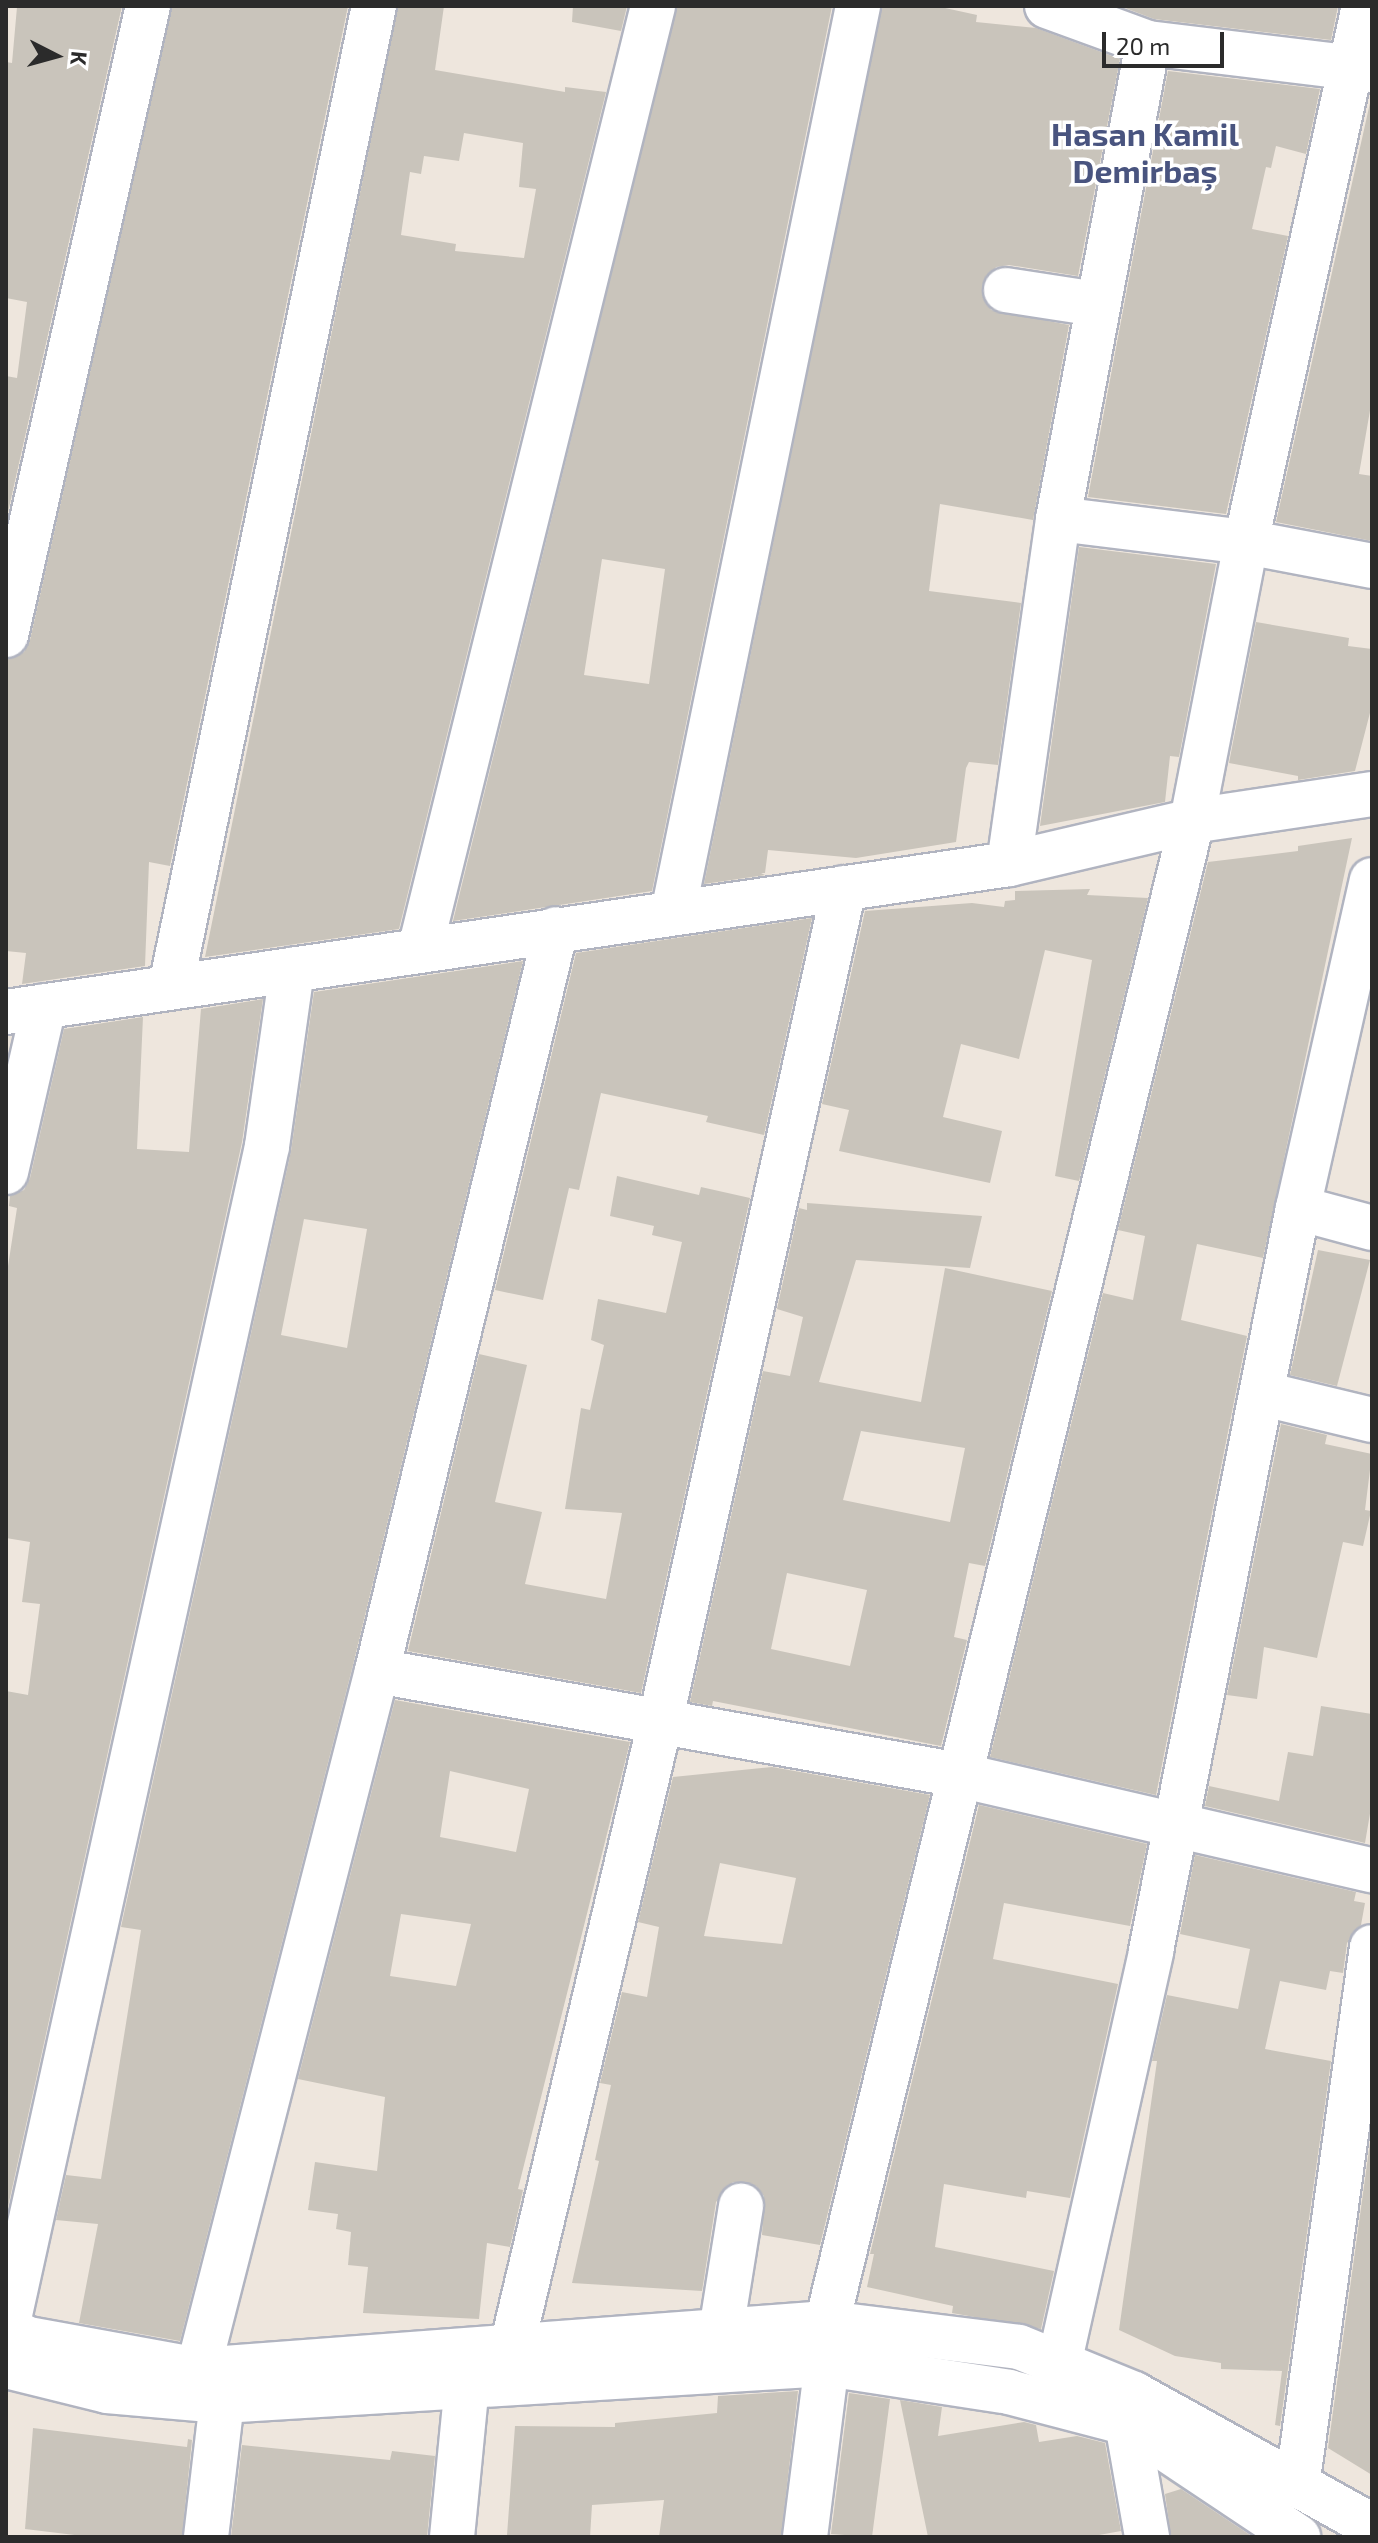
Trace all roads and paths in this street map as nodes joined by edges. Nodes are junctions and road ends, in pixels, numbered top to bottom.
1 (148, 6) edge
2 (374, 6) edge
3 (653, 6) edge
4 (858, 6) edge
5 (1364, 6) edge
6 (1052, 7) edge
7 (1148, 43) junction
8 (1360, 69) edge
9 (1006, 290) dead end
10 (1096, 304) junction
11 (1058, 519) junction
12 (1246, 542) junction
13 (1372, 566) edge
14 (6, 635) edge
15 (1372, 794) edge
16 (1192, 821) junction
17 (1009, 864) junction
18 (1372, 880) edge
19 (844, 888) junction
20 (673, 913) junction
21 (556, 929) junction
22 (420, 949) junction
23 (292, 970) junction
24 (171, 986) junction
25 (25, 1009) edge
26 (1358, 1015) edge
27 (6, 1172) edge
28 (1298, 1208) junction
29 (1372, 1228) edge
30 (1264, 1394) junction
31 (1372, 1420) edge
32 (377, 1671) junction
33 (660, 1723) junction
34 (959, 1775) junction
35 (1175, 1828) junction
36 (1372, 1870) edge
37 (1372, 1947) edge
38 (741, 2206) dead end
39 (721, 2331) junction
40 (6, 2340) edge
41 (827, 2343) junction
42 (1058, 2362) junction
43 (494, 2371) junction
44 (210, 2385) junction
45 (1050, 2407) junction
46 (1127, 2423) junction
47 (1297, 2486) junction
48 (1372, 2526) edge
49 (206, 2537) edge
50 (452, 2537) edge
51 (805, 2537) edge
52 (1147, 2537) edge
53 (1298, 2537) edge

1 - 14 street
2 - 24 street
3 - 22 street
4 - 20 street
5 - 8 street
6 - 7 street
7 - 8 street
7 - 10 street
8 - 12 street
9 - 10 street
10 - 11 street
11 - 12 street
11 - 17 street
12 - 13 street
12 - 16 street
15 - 16 street
16 - 17 street
16 - 34 street
17 - 19 street
18 - 26 street
19 - 20 street
19 - 33 street
20 - 21 street
21 - 22 street
21 - 32 street
22 - 23 street
23 - 24 street
23 - 40 street
24 - 25 street
25 - 27 street
26 - 28 street
28 - 29 street
28 - 30 street
30 - 31 street
30 - 35 street
32 - 33 street
32 - 44 street
33 - 34 street
33 - 43 street
34 - 35 street
34 - 41 street
35 - 36 street
35 - 42 street
37 - 47 street
38 - 39 street
39 - 41 street
39 - 43 street
40 - 44 street
41 - 42 street
41 - 43 street
41 - 45 street
41 - 51 street
42 - 45 street
42 - 47 street
43 - 44 street
43 - 50 street
44 - 49 street
45 - 46 street
46 - 52 street
46 - 53 street
47 - 48 street

